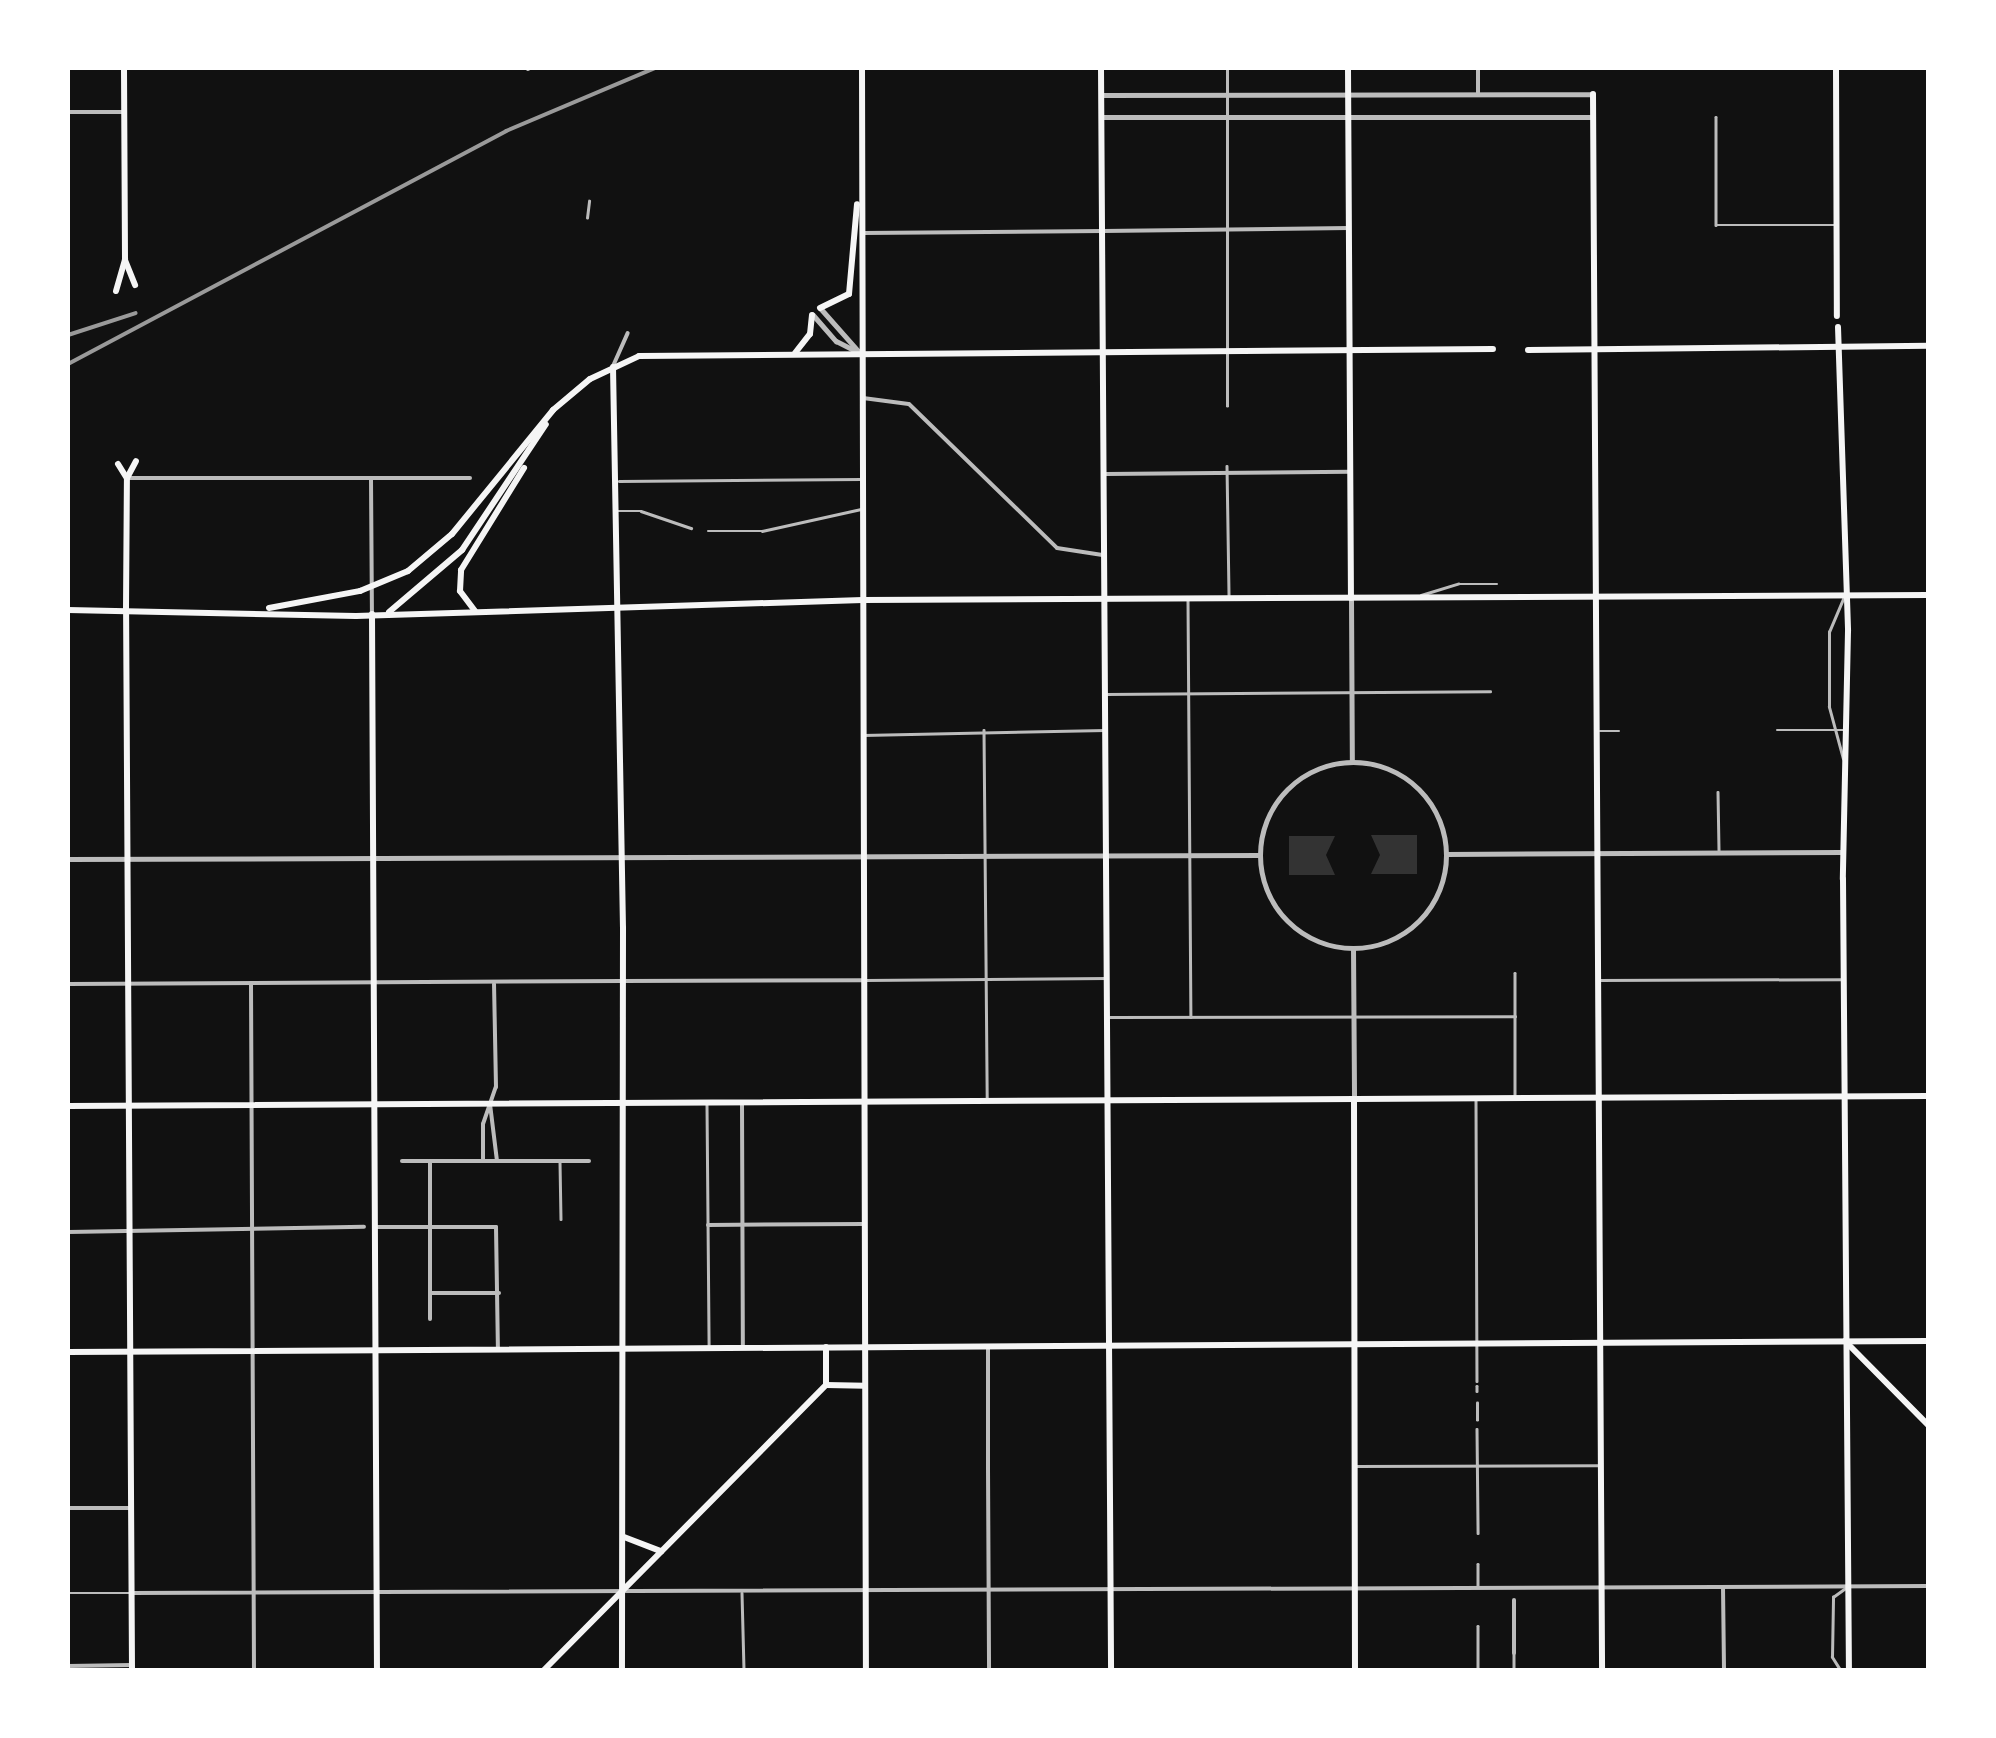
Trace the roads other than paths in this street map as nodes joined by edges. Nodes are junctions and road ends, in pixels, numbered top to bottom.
1 (124, 68) edge
2 (861, 68) edge
3 (1101, 68) edge
4 (1228, 68) edge
5 (1348, 68) edge
6 (1478, 68) edge
7 (1836, 68) edge
8 (1478, 94) junction
9 (1593, 94) joint
10 (1102, 95) junction
11 (1228, 95) junction
12 (1349, 95) junction
13 (68, 112) edge
14 (125, 112) junction
15 (1349, 116) junction
16 (1593, 116) junction
17 (1102, 117) junction
18 (1228, 117) junction
19 (1716, 117) dead end
20 (860, 189) junction
21 (590, 201) dead end
22 (587, 218) dead end
23 (1836, 225) junction
24 (1350, 228) junction
25 (1230, 229) junction
26 (1104, 231) junction
27 (860, 233) junction
28 (125, 259) junction
29 (135, 285) dead end
30 (116, 291) dead end
31 (820, 308) joint
32 (812, 315) joint
33 (1837, 316) dead end
34 (1838, 326) dead end
35 (628, 332) dead end
36 (1928, 346) edge
37 (1838, 348) junction
38 (1594, 349) junction
39 (1350, 350) junction
40 (1494, 350) dead end
41 (1528, 350) dead end
42 (1229, 351) junction
43 (1105, 352) junction
44 (795, 353) junction
45 (860, 353) junction
46 (613, 366) junction
47 (861, 398) junction
48 (1228, 406) dead end
49 (553, 410) junction
50 (136, 461) dead end
51 (526, 462) junction
52 (118, 464) dead end
53 (1227, 466) dead end
54 (1350, 472) junction
55 (1227, 473) junction
56 (1106, 474) junction
57 (126, 478) junction
58 (372, 478) junction
59 (470, 478) dead end
60 (862, 479) junction
61 (616, 481) junction
62 (862, 508) junction
63 (616, 511) junction
64 (691, 528) dead end
65 (708, 531) dead end
66 (1107, 555) junction
67 (1497, 584) dead end
68 (372, 588) junction
69 (1845, 595) junction
70 (1928, 595) edge
71 (1416, 597) junction
72 (1596, 597) junction
73 (1229, 598) junction
74 (1351, 598) junction
75 (1107, 599) junction
76 (1188, 599) junction
77 (863, 600) junction
78 (126, 609) junction
79 (263, 609) junction
80 (68, 610) edge
81 (479, 612) junction
82 (619, 612) junction
83 (372, 614) junction
84 (1490, 691) dead end
85 (1352, 692) junction
86 (1106, 694) junction
87 (1190, 694) junction
88 (984, 730) junction
89 (1106, 730) junction
90 (1777, 730) dead end
91 (1836, 730) junction
92 (1846, 730) junction
93 (1596, 731) junction
94 (1619, 731) dead end
95 (862, 735) junction
96 (1352, 762) junction
97 (1844, 762) junction
98 (1718, 792) dead end
99 (1843, 852) junction
100 (1719, 853) junction
101 (1446, 854) junction
102 (1597, 854) junction
103 (1190, 855) junction
104 (985, 856) junction
105 (1107, 856) junction
106 (1260, 856) junction
107 (862, 857) junction
108 (68, 859) edge
109 (128, 859) junction
110 (375, 859) junction
111 (622, 859) junction
112 (1353, 948) junction
113 (1515, 973) dead end
114 (1108, 978) junction
115 (1844, 979) junction
116 (863, 980) junction
117 (986, 980) junction
118 (1598, 980) junction
119 (623, 981) junction
120 (376, 982) junction
121 (251, 983) junction
122 (68, 984) edge
123 (129, 984) junction
124 (494, 984) junction
125 (1353, 1016) junction
126 (1515, 1016) junction
127 (1109, 1017) junction
128 (1191, 1017) junction
129 (1844, 1096) junction
130 (1928, 1096) edge
131 (1515, 1098) junction
132 (1598, 1098) junction
133 (1476, 1099) junction
134 (1108, 1100) junction
135 (1354, 1100) junction
136 (987, 1101) junction
137 (707, 1102) junction
138 (742, 1102) junction
139 (864, 1102) junction
140 (377, 1104) junction
141 (490, 1104) junction
142 (623, 1104) junction
143 (68, 1106) edge
144 (130, 1106) junction
145 (252, 1106) junction
146 (430, 1161) junction
147 (483, 1161) junction
148 (496, 1161) junction
149 (560, 1161) junction
150 (589, 1161) dead end
151 (402, 1162) dead end
152 (561, 1219) dead end
153 (430, 1224) junction
154 (864, 1224) junction
155 (708, 1225) junction
156 (742, 1225) junction
157 (252, 1227) junction
158 (364, 1227) dead end
159 (374, 1227) junction
160 (68, 1232) edge
161 (131, 1232) junction
162 (499, 1293) junction
163 (430, 1294) junction
164 (430, 1319) dead end
165 (1846, 1341) junction
166 (1928, 1341) edge
167 (1477, 1342) junction
168 (1600, 1342) junction
169 (1355, 1345) junction
170 (866, 1346) junction
171 (988, 1346) junction
172 (826, 1347) junction
173 (709, 1348) junction
174 (743, 1348) junction
175 (1110, 1348) junction
176 (498, 1349) junction
177 (376, 1350) junction
178 (623, 1350) junction
179 (131, 1351) junction
180 (253, 1351) junction
181 (68, 1352) edge
182 (826, 1385) junction
183 (866, 1386) junction
184 (1477, 1386) dead end
185 (1477, 1404) dead end
186 (1477, 1420) dead end
187 (1928, 1425) edge
188 (1477, 1429) dead end
189 (1601, 1465) junction
190 (1355, 1466) junction
191 (1477, 1466) junction
192 (68, 1508) edge
193 (131, 1508) junction
194 (1478, 1533) dead end
195 (624, 1536) junction
196 (663, 1551) junction
197 (1478, 1564) dead end
198 (1849, 1586) junction
199 (1928, 1586) edge
200 (1723, 1587) junction
201 (1354, 1588) junction
202 (1478, 1588) junction
203 (1602, 1588) junction
204 (1111, 1590) junction
205 (988, 1591) junction
206 (742, 1592) junction
207 (866, 1592) junction
208 (68, 1593) edge
209 (132, 1593) junction
210 (621, 1593) junction
211 (254, 1594) junction
212 (376, 1594) junction
213 (1514, 1600) dead end
214 (1478, 1626) dead end
215 (1514, 1654) joint
216 (68, 1666) edge
217 (132, 1668) edge
218 (254, 1670) edge
219 (377, 1670) edge
220 (544, 1670) edge
221 (622, 1670) edge
222 (744, 1670) edge
223 (866, 1670) edge
224 (989, 1670) edge
225 (1112, 1670) edge
226 (1356, 1670) edge
227 (1478, 1670) edge
228 (1514, 1670) edge
229 (1602, 1670) edge
230 (1724, 1670) edge
231 (1840, 1670) edge
232 (1849, 1670) edge

1 - 14 main road
2 - 20 main road
3 - 10 main road
4 - 11 lane
5 - 12 main road
6 - 8 street
7 - 23 main road
8 - 9 street
8 - 12 street
9 - 16 main road
10 - 11 street
10 - 17 main road
11 - 12 street
11 - 18 lane
12 - 15 main road
13 - 14 street
14 - 28 main road
15 - 16 street
15 - 18 street
15 - 24 main road
16 - 38 main road
17 - 18 street
17 - 26 main road
18 - 25 lane
19 - 23 lane
20 - 27 main road
20 - 31 main road
21 - 22 lane
23 - 33 main road
24 - 25 street
24 - 39 main road
25 - 26 street
25 - 42 lane
26 - 27 street
26 - 43 main road
27 - 45 main road
28 - 29 main road
28 - 30 main road
31 - 45 street
32 - 44 main road
32 - 45 street
34 - 37 main road
35 - 46 street
36 - 37 main road
37 - 38 main road
37 - 69 main road
38 - 41 main road
38 - 72 main road
39 - 40 main road
39 - 42 main road
39 - 54 main road
42 - 43 main road
42 - 48 lane
43 - 45 main road
43 - 56 main road
44 - 45 main road
44 - 46 main road
45 - 47 main road
46 - 49 main road
46 - 61 main road
47 - 60 main road
47 - 66 street
49 - 51 main road
49 - 68 main road
50 - 57 main road
51 - 81 main road
51 - 83 main road
52 - 57 main road
53 - 55 lane
54 - 55 street
54 - 74 main road
55 - 56 street
55 - 73 lane
56 - 66 main road
57 - 58 street
57 - 78 main road
58 - 59 street
58 - 68 street
60 - 61 lane
60 - 62 main road
61 - 63 main road
62 - 65 lane
62 - 77 main road
63 - 64 lane
63 - 82 main road
66 - 75 main road
67 - 71 lane
68 - 79 main road
68 - 83 street
69 - 70 main road
69 - 72 main road
69 - 91 lane
69 - 92 main road
71 - 72 main road
71 - 74 main road
72 - 93 main road
73 - 74 main road
73 - 76 main road
74 - 85 street
75 - 76 main road
75 - 77 main road
75 - 86 main road
76 - 87 lane
77 - 82 main road
77 - 95 main road
78 - 79 main road
78 - 80 main road
78 - 109 main road
79 - 83 main road
81 - 82 main road
81 - 83 main road
82 - 111 main road
83 - 110 main road
84 - 85 lane
85 - 87 lane
85 - 96 street
86 - 87 lane
86 - 89 main road
87 - 103 lane
88 - 89 lane
88 - 95 lane
88 - 104 lane
89 - 105 main road
90 - 91 lane
91 - 92 lane
91 - 97 lane
92 - 97 main road
93 - 94 lane
93 - 102 main road
95 - 107 main road
96 - 101 street
96 - 106 street
97 - 99 main road
98 - 100 lane
99 - 100 street
99 - 115 main road
100 - 102 street
101 - 102 street
101 - 112 street
102 - 118 main road
103 - 105 street
103 - 106 street
103 - 128 lane
104 - 105 street
104 - 107 street
104 - 117 lane
105 - 114 main road
106 - 112 street
107 - 111 street
107 - 116 main road
108 - 109 street
109 - 110 street
109 - 123 main road
110 - 111 street
110 - 120 main road
111 - 119 main road
112 - 125 street
113 - 126 lane
114 - 117 lane
114 - 127 main road
115 - 118 lane
115 - 129 main road
116 - 117 lane
116 - 119 street
116 - 139 main road
117 - 136 lane
118 - 132 main road
119 - 124 street
119 - 142 main road
120 - 121 street
120 - 124 street
120 - 140 main road
121 - 123 street
121 - 145 street
122 - 123 street
123 - 144 main road
124 - 141 street
125 - 126 lane
125 - 128 lane
125 - 135 street
126 - 131 lane
127 - 128 lane
127 - 134 main road
129 - 130 main road
129 - 132 main road
129 - 165 main road
131 - 132 main road
131 - 133 main road
132 - 168 main road
133 - 135 main road
133 - 167 lane
134 - 135 main road
134 - 136 main road
134 - 175 main road
135 - 169 main road
136 - 139 main road
137 - 138 main road
137 - 142 main road
137 - 155 lane
138 - 139 main road
138 - 156 street
139 - 154 main road
140 - 141 main road
140 - 145 main road
140 - 159 main road
141 - 142 main road
141 - 147 street
141 - 148 street
142 - 178 main road
143 - 144 main road
144 - 145 main road
144 - 161 main road
145 - 157 street
146 - 147 street
146 - 151 street
146 - 153 street
147 - 148 street
148 - 149 street
149 - 150 street
149 - 152 lane
153 - 159 street
153 - 162 street
153 - 163 street
154 - 156 street
154 - 170 main road
155 - 156 street
155 - 173 lane
156 - 174 street
157 - 158 street
157 - 161 street
157 - 180 street
159 - 177 main road
160 - 161 street
161 - 179 main road
162 - 163 street
162 - 176 street
163 - 164 street
165 - 166 main road
165 - 168 main road
165 - 187 main road
165 - 198 main road
167 - 168 main road
167 - 169 main road
167 - 184 lane
168 - 189 main road
169 - 175 main road
169 - 190 main road
170 - 171 main road
170 - 172 main road
170 - 183 main road
171 - 175 main road
171 - 205 street
172 - 174 main road
172 - 182 main road
173 - 174 main road
173 - 178 main road
175 - 204 main road
176 - 177 main road
176 - 178 main road
177 - 180 main road
177 - 212 main road
178 - 195 main road
179 - 180 main road
179 - 181 main road
179 - 193 main road
180 - 211 street
182 - 183 main road
182 - 196 main road
183 - 207 main road
185 - 186 lane
188 - 191 lane
189 - 191 lane
189 - 203 main road
190 - 191 lane
190 - 201 main road
191 - 194 lane
192 - 193 street
193 - 209 main road
195 - 196 main road
195 - 210 main road
196 - 210 main road
197 - 202 lane
198 - 199 street
198 - 200 street
198 - 231 lane
198 - 232 main road
200 - 203 street
200 - 230 street
201 - 202 street
201 - 204 street
201 - 226 main road
202 - 203 street
203 - 229 main road
204 - 205 street
204 - 225 main road
205 - 207 street
205 - 224 street
206 - 207 street
206 - 210 street
206 - 222 lane
207 - 223 main road
208 - 209 lane
209 - 211 street
209 - 217 main road
210 - 212 street
210 - 220 main road
210 - 221 main road
211 - 212 street
211 - 218 street
212 - 219 main road
213 - 215 street
214 - 227 lane
215 - 228 lane
216 - 217 street

